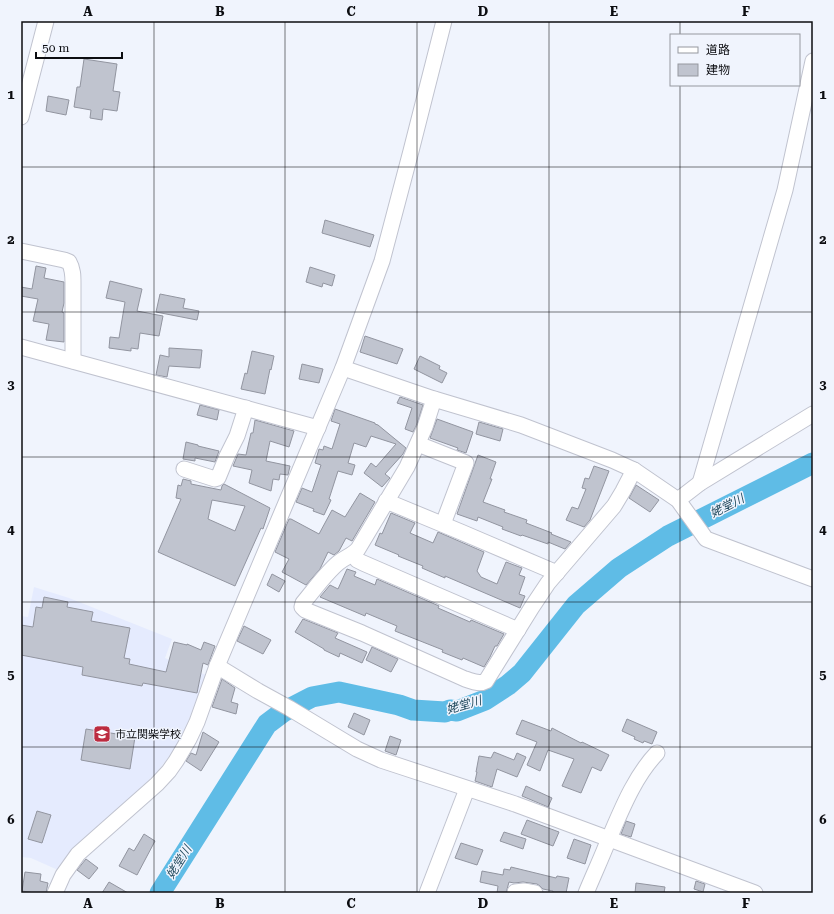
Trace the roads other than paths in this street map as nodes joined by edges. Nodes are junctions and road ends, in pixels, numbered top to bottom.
1 (46, 21) edge
2 (444, 21) edge
3 (813, 61) edge
4 (26, 76) edge
5 (21, 117) edge
6 (21, 251) edge
7 (21, 347) edge
8 (73, 361) junction
9 (343, 368) junction
10 (434, 399) junction
11 (246, 408) junction
12 (813, 414) edge
13 (318, 428) junction
14 (418, 444) junction
15 (184, 469) dead end
16 (634, 470) junction
17 (700, 483) junction
18 (386, 502) junction
19 (680, 503) junction
20 (443, 524) junction
21 (354, 554) junction
22 (557, 573) junction
23 (813, 579) edge
24 (518, 630) junction
25 (217, 666) junction
26 (657, 753) dead end
27 (467, 789) junction
28 (609, 839) junction
29 (515, 892) edge
30 (55, 893) edge
31 (427, 893) edge
32 (535, 893) edge
33 (586, 893) edge
34 (755, 893) edge

1 - 4 street
2 - 9 street
3 - 17 street
4 - 5 street
6 - 8 street
7 - 8 street
8 - 11 street
9 - 10 street
9 - 13 street
10 - 14 street
10 - 16 street
11 - 13 street
11 - 15 street
12 - 17 street
13 - 25 street
14 - 18 street
14 - 20 street
16 - 19 street
16 - 22 street
17 - 19 street
18 - 20 street
18 - 21 street
19 - 23 street
20 - 22 street
21 - 24 street
21 - 24 street
22 - 24 street
25 - 27 street
25 - 30 street
26 - 28 street
27 - 28 street
27 - 31 street
28 - 33 street
28 - 34 street
29 - 32 street

